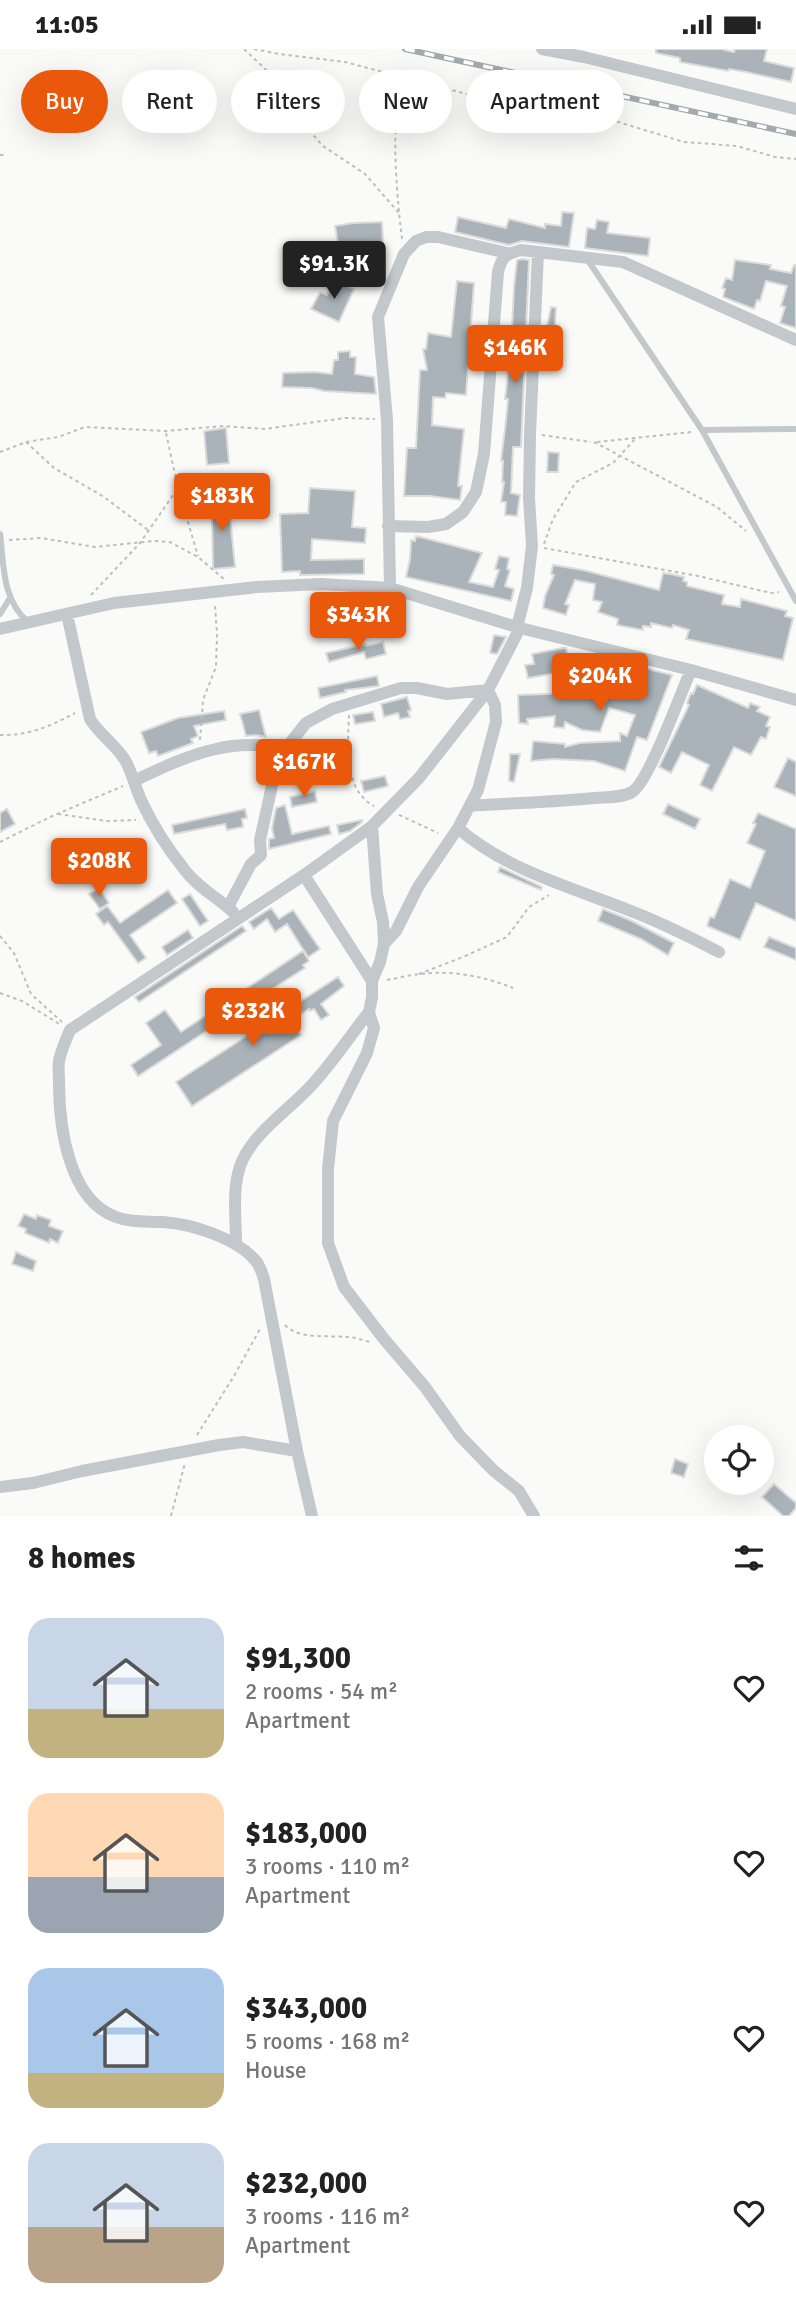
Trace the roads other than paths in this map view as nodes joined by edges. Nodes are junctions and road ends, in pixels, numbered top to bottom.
1 (542, 49) edge
2 (573, 52) edge
3 (796, 109) edge
4 (538, 252) junction
5 (507, 253) junction
6 (586, 257) junction
7 (796, 340) edge
8 (796, 429) edge
9 (702, 430) junction
10 (388, 526) junction
11 (0, 534) edge
12 (1, 542) edge
13 (390, 588) junction
14 (10, 598) junction
15 (796, 601) edge
16 (0, 614) edge
17 (66, 614) junction
18 (29, 622) junction
19 (519, 627) junction
20 (0, 629) edge
21 (691, 670) junction
22 (488, 690) junction
23 (796, 701) edge
24 (287, 747) junction
25 (134, 781) junction
26 (470, 806) junction
27 (372, 827) junction
28 (455, 833) junction
29 (304, 875) junction
30 (228, 907) junction
31 (238, 917) junction
32 (384, 944) junction
33 (719, 952) dead end
34 (372, 981) junction
35 (369, 1012) junction
36 (236, 1244) junction
37 (297, 1451) junction
38 (0, 1487) edge
39 (313, 1516) edge
40 (534, 1516) edge

1 - 2 street
2 - 3 street
4 - 5 street
4 - 6 street
4 - 19 street
5 - 10 street
5 - 10 street
6 - 7 street
6 - 9 lane
8 - 9 lane
9 - 15 lane
10 - 13 street
11 - 12 lane
12 - 14 lane
13 - 17 street
13 - 19 street
14 - 16 lane
14 - 18 lane
17 - 18 street
17 - 25 street
18 - 20 street
19 - 21 street
19 - 22 street
21 - 23 street
21 - 26 street
22 - 24 street
22 - 26 street
22 - 27 street
24 - 25 street
24 - 30 street
25 - 30 street
26 - 28 street
27 - 29 street
27 - 32 street
28 - 32 street
28 - 33 street
29 - 31 street
29 - 34 street
30 - 31 street
31 - 36 street
32 - 34 street
34 - 35 street
35 - 36 street
35 - 40 street
36 - 37 street
37 - 38 street
37 - 39 street

